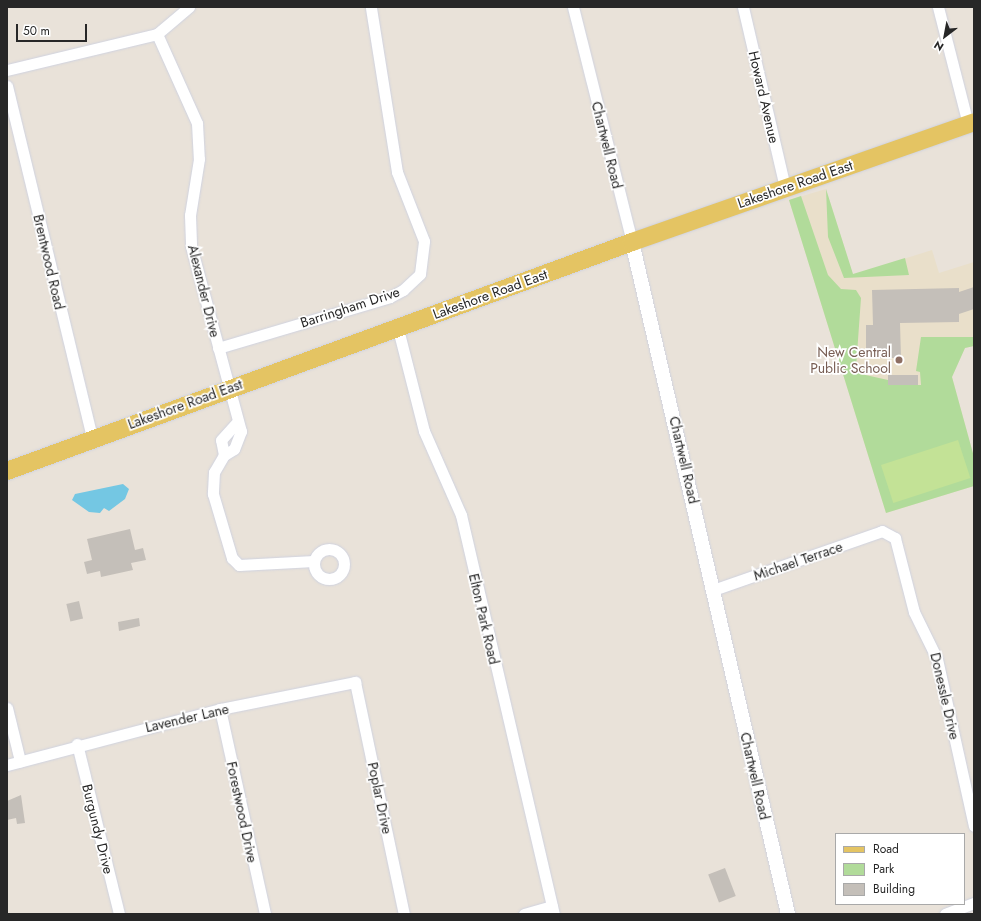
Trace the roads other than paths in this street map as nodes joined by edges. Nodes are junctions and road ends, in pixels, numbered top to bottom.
1 (189, 7) edge
2 (371, 7) edge
3 (573, 7) edge
4 (743, 7) edge
5 (938, 7) edge
6 (158, 34) junction
7 (7, 70) edge
8 (7, 86) edge
9 (971, 123) edge
10 (785, 187) junction
11 (632, 242) junction
12 (398, 329) junction
13 (218, 348) junction
14 (230, 388) junction
15 (92, 438) junction
16 (7, 471) edge
17 (882, 531) joint
18 (314, 561) dead end
19 (713, 590) junction
20 (355, 682) joint
21 (7, 708) edge
22 (220, 709) junction
23 (77, 744) junction
24 (20, 761) junction
25 (7, 765) edge
26 (974, 826) edge
27 (974, 904) edge
28 (553, 910) edge
29 (119, 914) edge
30 (264, 914) edge
31 (404, 914) edge
32 (524, 914) edge
33 (788, 914) edge
34 (945, 914) edge

1 - 6 street
2 - 13 street, Barringham Drive
3 - 11 street, Chartwell Road
4 - 10 street, Howard Avenue
5 - 9 street
6 - 7 street
6 - 13 street, Alexander Drive
8 - 15 street, Brentwood Road
9 - 10 main road, Lakeshore Road East
10 - 11 main road, Lakeshore Road East
11 - 12 main road, Lakeshore Road East
11 - 19 street, Chartwell Road
12 - 14 main road, Lakeshore Road East
12 - 28 street, Elton Park Road
13 - 14 street, Alexander Drive
14 - 15 main road, Lakeshore Road East
14 - 18 street, Alexander Drive
15 - 16 main road, Lakeshore Road East
17 - 19 street, Michael Terrace
17 - 26 street, Donessle Drive
19 - 33 street, Chartwell Road
20 - 22 street, Lavender Lane
20 - 31 street, Poplar Drive
21 - 24 street
22 - 23 street, Lavender Lane
22 - 30 street, Forestwood Drive
23 - 24 street, Lavender Lane
23 - 29 street, Burgundy Drive
24 - 25 street, Lavender Lane
27 - 34 street
28 - 32 street

